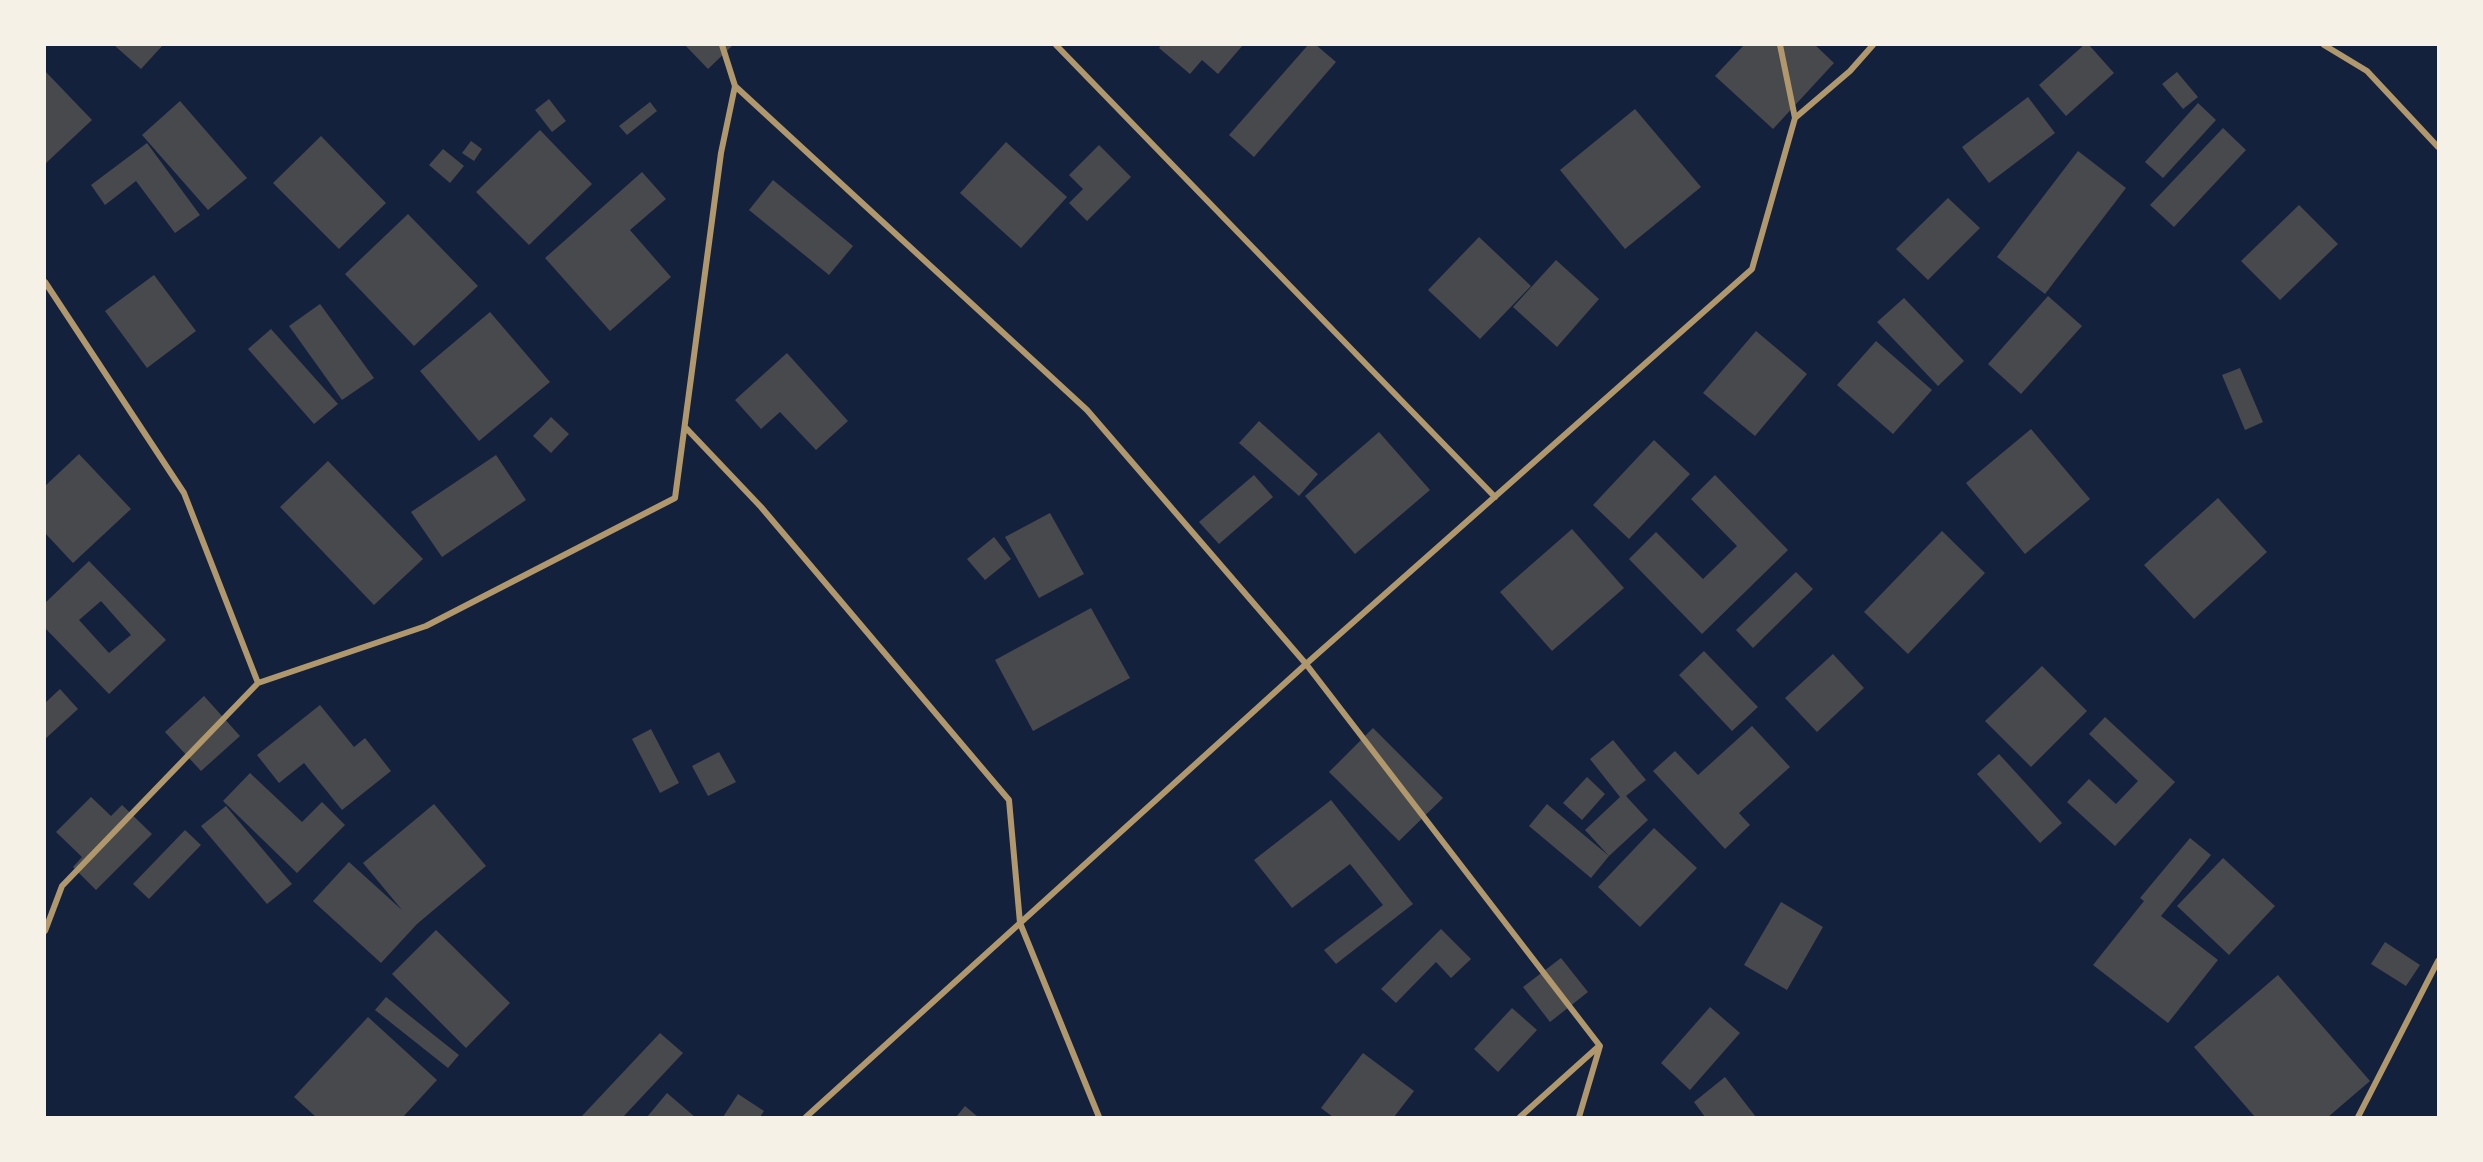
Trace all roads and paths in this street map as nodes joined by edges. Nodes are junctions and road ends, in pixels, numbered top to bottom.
1 (722, 45) edge
2 (1056, 45) edge
3 (1780, 45) edge
4 (1873, 45) edge
5 (2324, 45) edge
6 (735, 86) junction
7 (1795, 118) junction
8 (2438, 147) edge
9 (45, 282) edge
10 (685, 427) junction
11 (1495, 497) junction
12 (1306, 664) junction
13 (258, 682) junction
14 (1020, 923) junction
15 (45, 931) edge
16 (2438, 961) edge
17 (1600, 1046) junction
18 (806, 1117) edge
19 (1099, 1117) edge
20 (1520, 1117) edge
21 (1579, 1117) edge
22 (2358, 1117) edge

1 - 6 street
2 - 11 street
3 - 7 street
4 - 7 street
5 - 8 street
6 - 10 street
6 - 12 street
7 - 11 street
9 - 13 street
10 - 13 street
10 - 14 street
11 - 12 street
12 - 14 street
12 - 17 street
13 - 15 street
14 - 18 street
14 - 19 street
16 - 22 street
17 - 20 street
17 - 21 street

